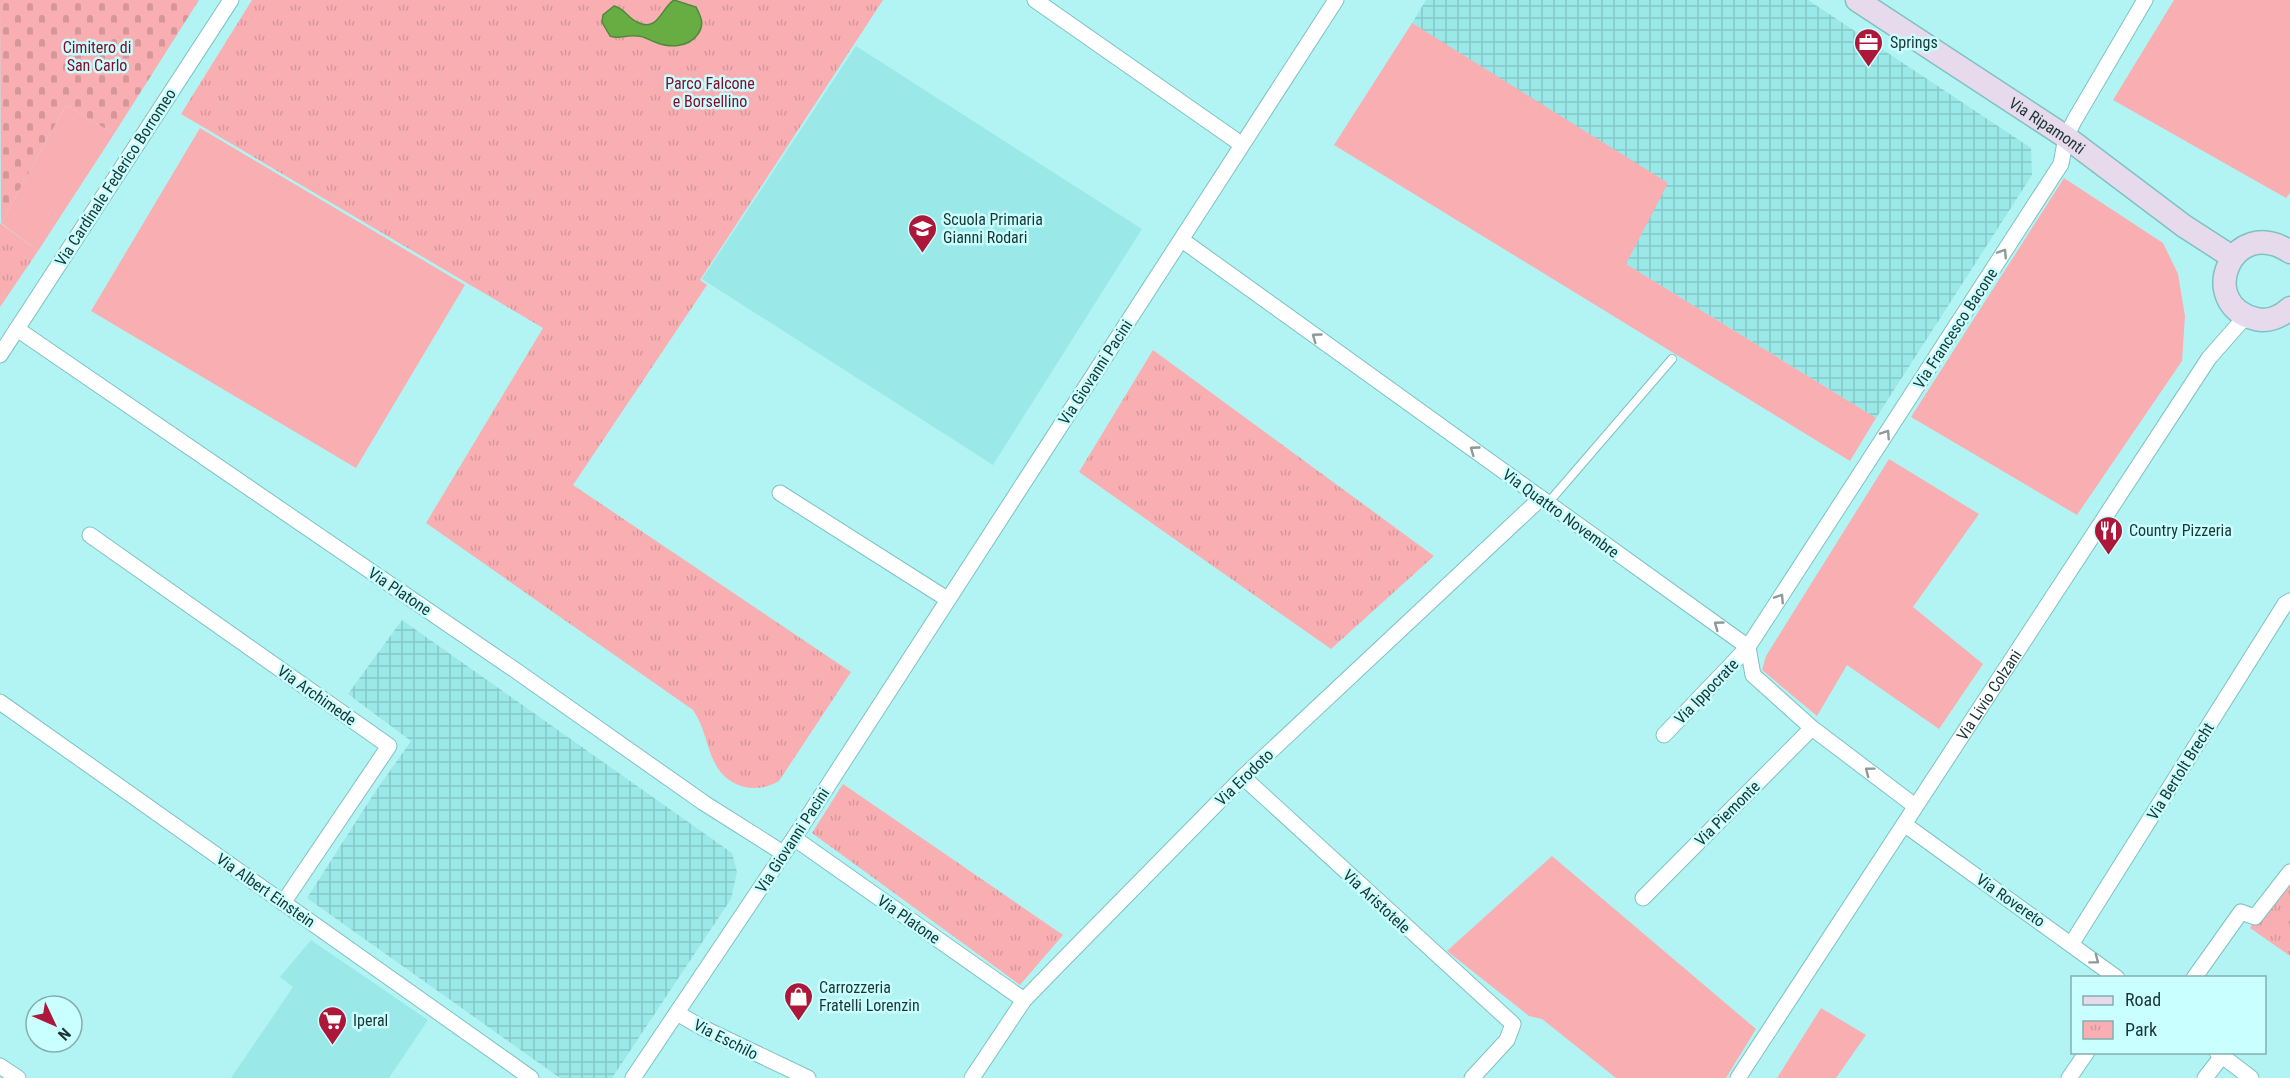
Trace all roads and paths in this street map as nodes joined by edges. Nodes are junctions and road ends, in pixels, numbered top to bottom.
1 (231, 0) edge
2 (1035, 0) edge
3 (1336, 0) edge
4 (1857, 0) edge
5 (2145, 0) edge
6 (2066, 137) junction
7 (1241, 144) junction
8 (1182, 240) junction
9 (2287, 243) edge
10 (2232, 257) junction
11 (2290, 309) edge
12 (2246, 316) junction
13 (17, 329) junction
14 (0, 355) edge
15 (1672, 359) dead end
16 (780, 493) dead end
17 (1544, 500) junction
18 (90, 535) dead end
19 (947, 599) junction
20 (2290, 601) edge
21 (1748, 647) junction
22 (0, 702) edge
23 (1812, 728) junction
24 (1664, 735) dead end
25 (1243, 777) junction
26 (1915, 806) junction
27 (1904, 824) junction
28 (794, 838) junction
29 (783, 853) junction
30 (2290, 872) edge
31 (1643, 898) dead end
32 (283, 903) junction
33 (2072, 943) junction
34 (2114, 976) edge
35 (2195, 976) edge
36 (1024, 1000) junction
37 (677, 1013) junction
38 (2086, 1054) edge
39 (2219, 1054) edge
40 (0, 1066) edge
41 (18, 1078) edge
42 (531, 1078) edge
43 (633, 1078) edge
44 (808, 1078) edge
45 (972, 1078) edge
46 (1472, 1078) edge
47 (1738, 1078) edge
48 (2069, 1078) edge
49 (2205, 1078) edge
50 (2251, 1078) edge

1 - 13 street, Via Cardinale Federico Borromeo
2 - 7 street
3 - 7 street, Via Giovanni Pacini
4 - 6 street, Via Ripamonti
5 - 6 street, Via Francesco Bacone
6 - 10 street, Via Ripamonti
21 -> 6 street, Via Francesco Bacone
7 - 8 street, Via Giovanni Pacini
17 -> 8 street, Via Quattro Novembre
8 - 19 street, Via Giovanni Pacini
9 - 10 street
10 - 12 street
11 - 12 street
12 - 26 street, Via Livio Colzani
13 - 14 street, Via Cardinale Federico Borromeo
13 - 29 street, Via Platone
15 - 17 lane
16 - 19 street
21 -> 17 street, Via Quattro Novembre
17 - 25 street, Via Erodoto
18 - 32 street, Via Archimede
19 - 28 street, Via Giovanni Pacini
20 - 33 street, Via Bertolt Brecht
21 - 23 street
21 - 24 street, Via Ippocrate
22 - 32 street, Via Albert Einstein
26 -> 23 street
23 - 31 street, Via Piemonte
25 - 36 street, Via Erodoto
25 - 46 street, Via Aristotele
26 - 27 street, Via Livio Colzani
27 - 33 street, Via Rovereto
27 - 47 street, Via Livio Colzani
28 - 29 street, Via Giovanni Pacini
28 - 36 street, Via Platone
29 - 37 street, Via Giovanni Pacini
30 - 35 street
32 - 42 street, Via Albert Einstein
33 -> 34 street, Via Rovereto
36 - 45 street, Via Erodoto
37 - 43 street, Via Giovanni Pacini
37 - 44 street, Via Eschilo
38 - 48 street
39 - 49 street
39 - 50 street
40 - 41 street

